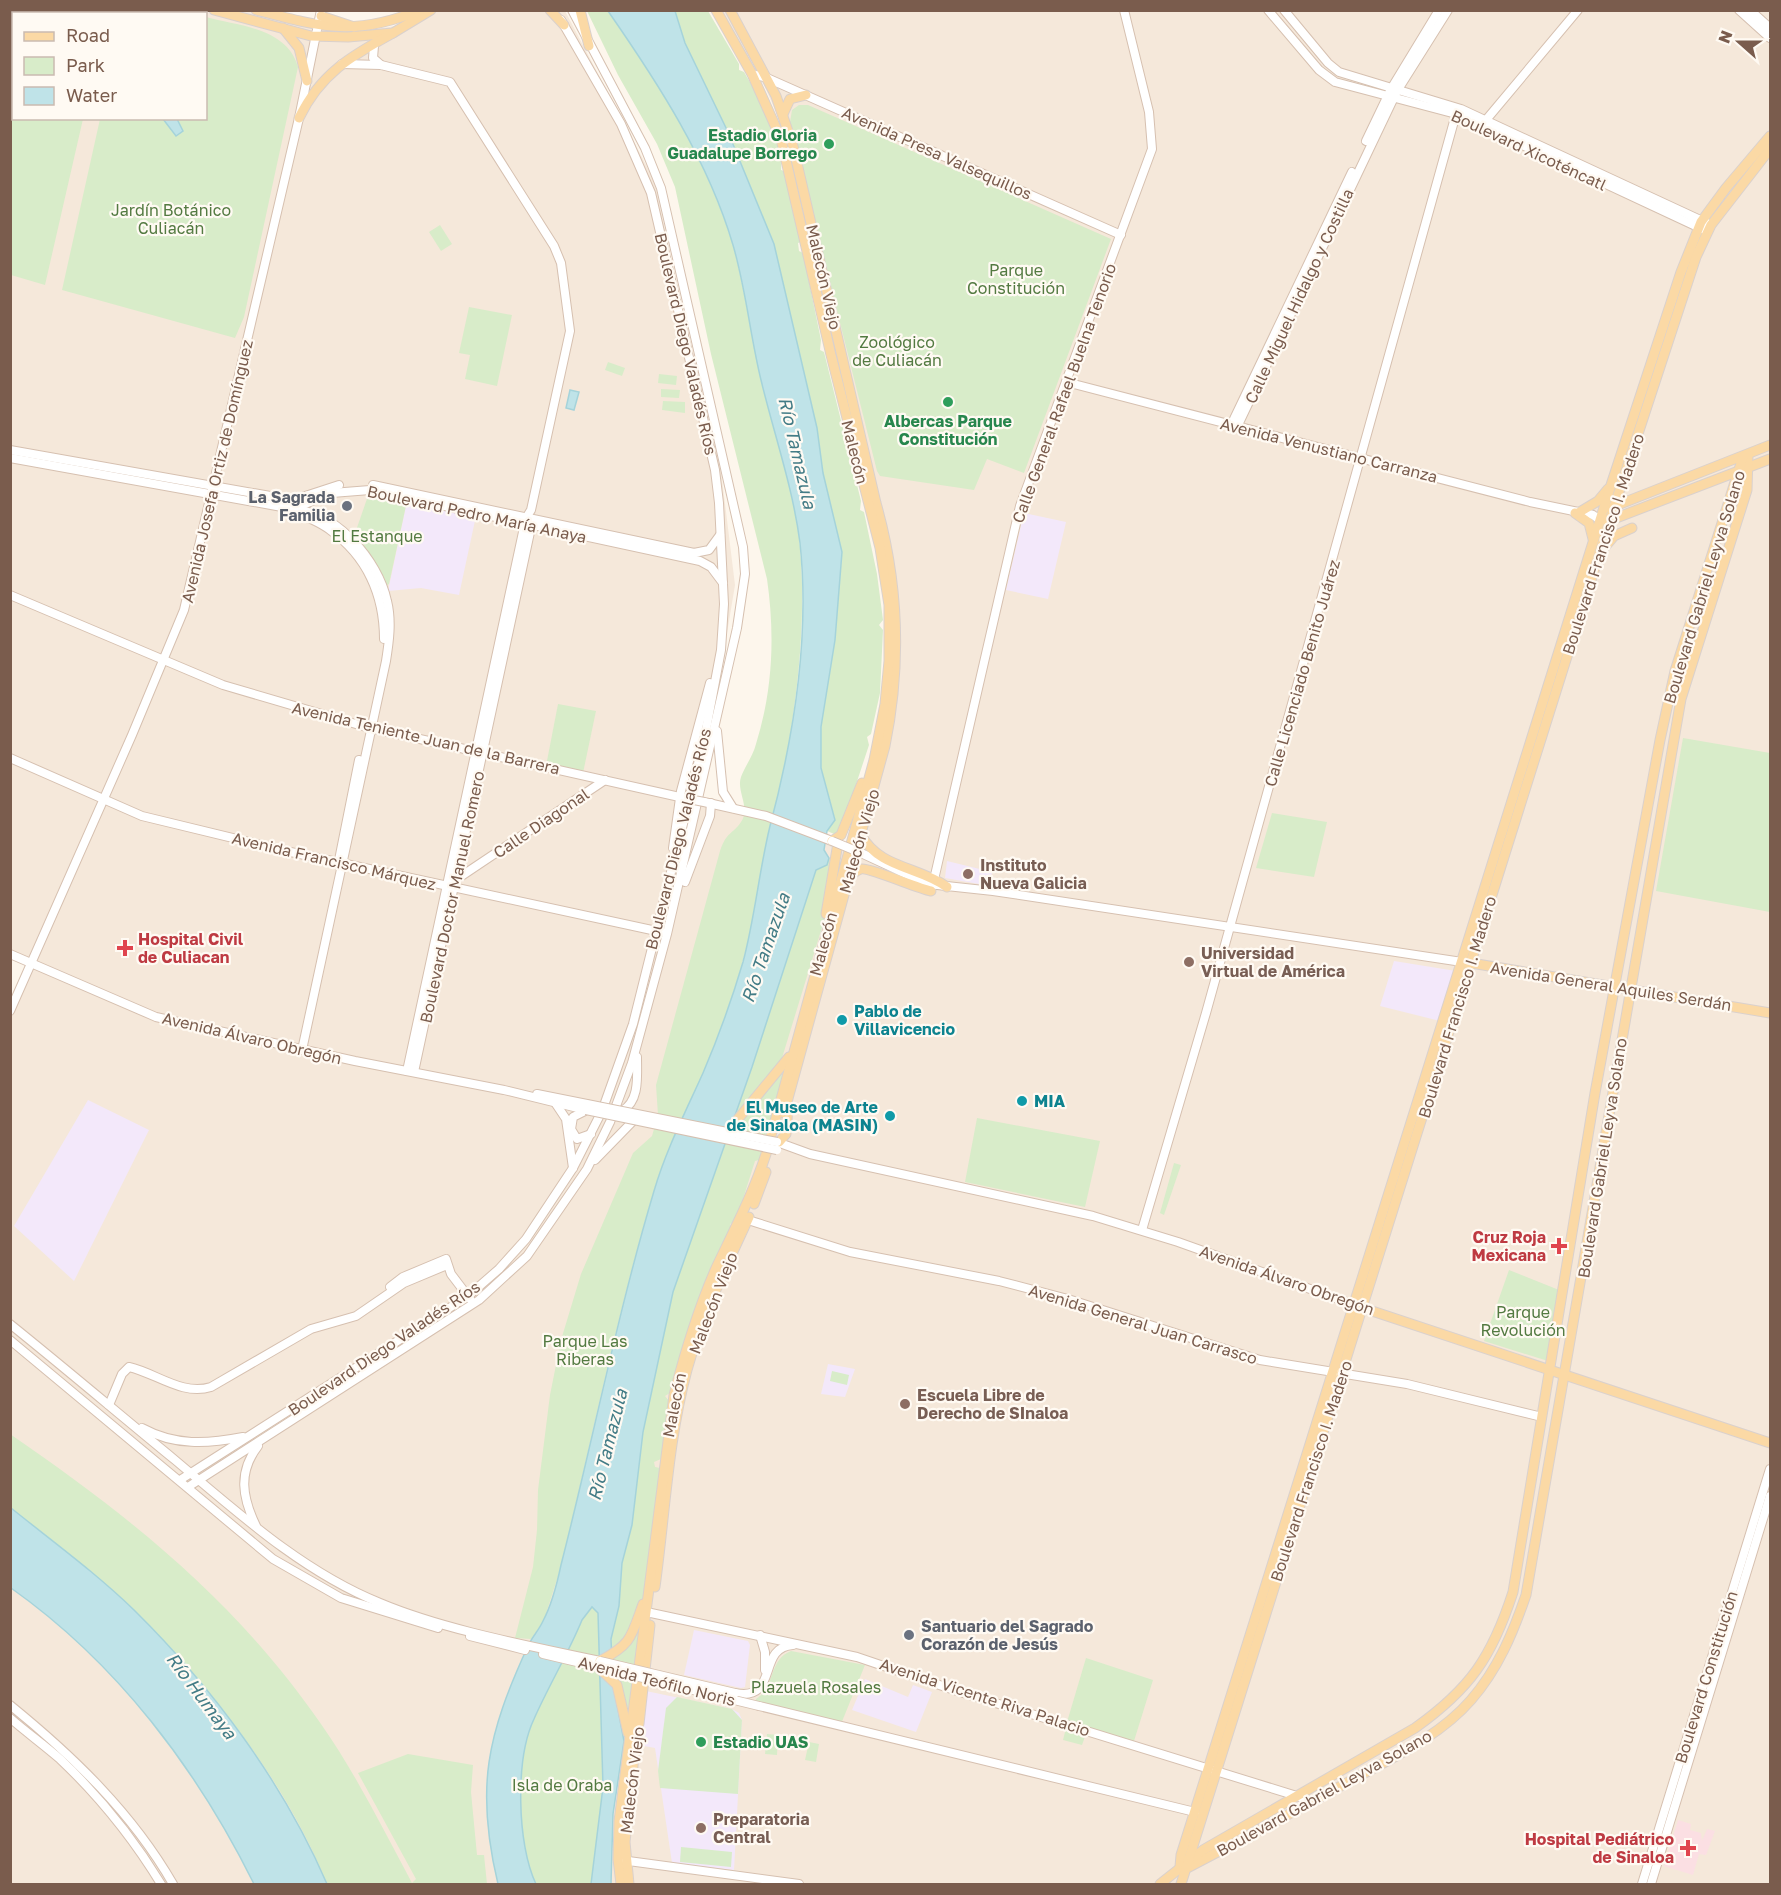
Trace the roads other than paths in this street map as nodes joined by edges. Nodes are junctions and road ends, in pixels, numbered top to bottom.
1 (214, 10) edge
2 (256, 10) edge
3 (420, 10) edge
4 (431, 10) edge
5 (550, 10) edge
6 (555, 10) edge
7 (572, 10) edge
8 (716, 10) edge
9 (730, 10) edge
10 (1124, 10) edge
11 (1268, 10) edge
12 (1284, 10) edge
13 (1439, 10) edge
14 (1448, 10) edge
15 (1578, 10) edge
16 (1739, 10) edge
17 (1750, 10) edge
18 (321, 13) edge
19 (581, 14) edge
20 (564, 25) junction
21 (356, 27) junction
22 (283, 28) junction
23 (1770, 28) edge
24 (318, 32) junction
25 (393, 33) junction
26 (1770, 38) edge
27 (374, 46) junction
28 (589, 46) junction
29 (342, 64) junction
30 (381, 66) junction
31 (752, 74) junction
32 (767, 78) junction
33 (307, 81) junction
34 (1392, 93) junction
35 (806, 95) junction
36 (783, 114) junction
37 (1456, 114) junction
38 (299, 118) junction
39 (1486, 120) junction
40 (1770, 136) edge
41 (1770, 149) edge
42 (1700, 225) junction
43 (1710, 228) junction
44 (1121, 235) junction
45 (1066, 382) junction
46 (1237, 427) junction
47 (1770, 445) edge
48 (10, 450) edge
49 (1745, 456) junction
50 (10, 458) edge
51 (1362, 459) junction
52 (1770, 459) edge
53 (1744, 469) junction
54 (1623, 478) junction
55 (1611, 485) junction
56 (214, 490) junction
57 (1640, 496) junction
58 (719, 503) junction
59 (1614, 507) junction
60 (293, 509) junction
61 (735, 512) junction
62 (1577, 513) junction
63 (1601, 516) junction
64 (529, 520) junction
65 (1632, 528) dead end
66 (720, 535) junction
67 (1593, 542) junction
68 (880, 548) junction
69 (1600, 552) junction
70 (891, 562) junction
71 (723, 584) junction
72 (10, 595) edge
73 (724, 604) junction
74 (737, 628) junction
75 (720, 658) junction
76 (164, 660) junction
77 (716, 724) junction
78 (368, 728) junction
79 (480, 753) junction
80 (10, 758) edge
81 (873, 762) junction
82 (605, 780) junction
83 (682, 797) junction
84 (104, 800) junction
85 (707, 802) junction
86 (734, 808) junction
87 (861, 835) junction
88 (835, 842) junction
89 (340, 864) junction
90 (849, 876) junction
91 (930, 884) junction
92 (452, 885) junction
93 (947, 887) joint
94 (676, 898) junction
95 (664, 900) junction
96 (1230, 926) junction
97 (656, 931) junction
98 (667, 934) junction
99 (824, 941) junction
100 (10, 954) edge
101 (1466, 962) junction
102 (32, 964) junction
103 (1615, 985) junction
104 (1630, 988) junction
105 (10, 1011) edge
106 (1770, 1013) edge
107 (636, 1048) junction
108 (794, 1048) junction
109 (302, 1050) junction
110 (411, 1072) junction
111 (504, 1090) junction
112 (789, 1094) junction
113 (556, 1104) junction
114 (587, 1107) junction
115 (622, 1111) junction
116 (634, 1120) junction
117 (731, 1133) junction
118 (591, 1134) junction
119 (753, 1145) junction
120 (778, 1145) junction
121 (573, 1168) junction
122 (587, 1169) junction
123 (752, 1194) junction
124 (748, 1220) junction
125 (1142, 1230) junction
126 (468, 1296) junction
127 (474, 1304) junction
128 (1359, 1306) junction
129 (10, 1324) edge
130 (10, 1340) edge
131 (1549, 1370) junction
132 (1338, 1372) junction
133 (1564, 1376) junction
134 (109, 1405) junction
135 (1542, 1417) junction
136 (128, 1420) junction
137 (249, 1436) junction
138 (262, 1441) junction
139 (1770, 1443) edge
140 (1770, 1469) edge
141 (190, 1473) junction
142 (180, 1480) junction
143 (198, 1480) junction
144 (188, 1487) junction
145 (1770, 1496) edge
146 (258, 1529) junction
147 (648, 1588) junction
148 (651, 1612) junction
149 (443, 1626) junction
150 (760, 1635) junction
151 (804, 1646) junction
152 (599, 1664) junction
153 (765, 1680) junction
154 (16, 1710) edge
155 (12, 1719) edge
156 (10, 1731) edge
157 (629, 1746) junction
158 (1213, 1769) junction
159 (1297, 1796) junction
160 (1313, 1801) junction
161 (116, 1804) junction
162 (109, 1811) junction
163 (1195, 1812) junction
164 (622, 1860) junction
165 (1185, 1864) junction
166 (161, 1884) edge
167 (173, 1884) edge
168 (621, 1884) edge
169 (629, 1884) edge
170 (799, 1884) edge
171 (1160, 1884) edge
172 (1181, 1884) edge
173 (1642, 1884) edge
174 (1651, 1884) edge

1 - 22 main road
2 - 24 main road
3 - 21 main road
4 - 25 main road
5 - 20 main road
6 - 20 main road, Boulevard Diego Valadés Ríos
7 - 28 main road, Boulevard Diego Valadés Ríos
8 - 31 main road, Malecón
9 - 32 main road, Malecón Viejo
10 - 44 main road, Calle General Rafael Buelna Tenorio
11 - 34 main road, Boulevard Xicoténcatl
12 - 34 main road, Boulevard Xicoténcatl
13 - 34 main road, Calle Miguel Hidalgo y Costilla
14 - 34 main road, Calle Miguel Hidalgo y Costilla
15 - 39 main road
16 - 26 main road
17 - 23 main road
18 - 21 main road
18 - 24 main road, Avenida Josefa Ortiz de Domínguez
19 - 28 main road
20 - 58 main road, Boulevard Diego Valadés Ríos
21 - 24 main road
22 - 24 main road
22 - 33 main road
24 - 25 main road
24 - 33 main road, Avenida Josefa Ortiz de Domínguez
25 - 27 main road
27 - 29 main road
27 - 30 main road
28 - 61 main road, Boulevard Diego Valadés Ríos
29 - 30 main road, Boulevard Doctor Manuel Romero
29 - 38 main road
30 - 64 main road, Boulevard Doctor Manuel Romero
31 - 32 main road, Avenida Presa Valsequillos
31 - 68 main road, Malecón
32 - 35 main road, Avenida Presa Valsequillos
32 - 36 main road, Malecón Viejo
33 - 38 main road, Avenida Josefa Ortiz de Domínguez
34 - 37 main road, Boulevard Xicoténcatl
34 - 39 main road, Boulevard Xicoténcatl
34 - 46 main road, Calle Miguel Hidalgo y Costilla
35 - 36 main road
35 - 44 main road, Avenida Presa Valsequillos
36 - 70 main road, Malecón Viejo
37 - 42 main road, Boulevard Xicoténcatl
37 - 51 main road, Calle Licenciado Benito Juárez
38 - 56 main road, Avenida Josefa Ortiz de Domínguez
39 - 42 main road, Boulevard Xicoténcatl
40 - 42 main road, Boulevard Francisco I. Madero
41 - 43 main road, Boulevard Francisco I. Madero
42 - 43 main road, Boulevard Xicoténcatl
42 - 55 main road, Boulevard Francisco I. Madero
43 - 54 main road, Boulevard Francisco I. Madero
44 - 45 main road, Calle General Rafael Buelna Tenorio
45 - 46 main road, Avenida Venustiano Carranza
45 - 91 main road, Calle General Rafael Buelna Tenorio
46 - 51 main road, Avenida Venustiano Carranza
47 - 49 main road
48 - 56 main road, Boulevard Pedro María Anaya
49 - 53 main road, Boulevard Gabriel Leyva Solano
49 - 57 main road
50 - 56 main road, Boulevard Pedro María Anaya
51 - 62 main road, Avenida Venustiano Carranza
51 - 96 main road, Calle Licenciado Benito Juárez
52 - 53 main road
53 - 63 main road
53 - 103 main road, Boulevard Gabriel Leyva Solano
53 - 104 main road, Boulevard Gabriel Leyva Solano
54 - 57 main road
54 - 59 main road, Boulevard Francisco I. Madero
55 - 62 main road
55 - 63 main road, Boulevard Francisco I. Madero
56 - 60 main road, Boulevard Pedro María Anaya
56 - 64 main road, Boulevard Pedro María Anaya
56 - 76 main road, Avenida Josefa Ortiz de Domínguez
57 - 59 main road
58 - 61 main road
58 - 66 main road, Boulevard Diego Valadés Ríos
59 - 63 main road
60 - 64 main road, Boulevard Pedro María Anaya
60 - 78 main road
61 - 74 main road, Boulevard Diego Valadés Ríos
62 - 63 main road, Avenida Venustiano Carranza
62 - 67 main road
63 - 67 main road, Boulevard Francisco I. Madero
63 - 69 main road, Boulevard Francisco I. Madero
64 - 66 main road, Boulevard Pedro María Anaya
64 - 71 main road, Boulevard Pedro María Anaya
64 - 79 main road, Boulevard Doctor Manuel Romero
65 - 69 main road
66 - 71 main road, Boulevard Diego Valadés Ríos
67 - 101 main road, Boulevard Francisco I. Madero
68 - 70 main road
68 - 81 main road, Malecón
69 - 101 main road, Boulevard Francisco I. Madero
70 - 87 main road, Malecón Viejo
71 - 73 main road, Boulevard Diego Valadés Ríos
72 - 76 main road, Avenida Teniente Juan de la Barrera
73 - 74 main road
73 - 75 main road, Boulevard Diego Valadés Ríos
74 - 77 main road, Boulevard Diego Valadés Ríos
75 - 83 main road
75 - 95 main road, Boulevard Diego Valadés Ríos
76 - 78 main road, Avenida Teniente Juan de la Barrera
76 - 84 main road, Avenida Josefa Ortiz de Domínguez
77 - 86 main road
77 - 94 main road, Boulevard Diego Valadés Ríos
78 - 79 main road, Avenida Teniente Juan de la Barrera
78 - 89 main road
79 - 82 main road, Avenida Teniente Juan de la Barrera
79 - 92 main road, Boulevard Doctor Manuel Romero
80 - 84 main road, Avenida Francisco Márquez
81 - 88 main road
81 - 99 main road, Malecón
82 - 83 main road, Avenida Teniente Juan de la Barrera
82 - 92 main road, Calle Diagonal
83 - 85 main road, bridge
83 - 95 main road
84 - 89 main road, Avenida Francisco Márquez
84 - 102 main road, Avenida Josefa Ortiz de Domínguez
85 - 86 main road
85 - 94 main road
86 - 88 main road
87 - 90 main road, Malecón Viejo
87 - 91 main road
88 - 91 main road, bridge
88 - 99 main road
89 - 92 main road, Avenida Francisco Márquez
89 - 109 main road
90 - 91 main road
90 - 112 main road, Malecón Viejo
91 - 93 main road
92 - 97 main road, Avenida Francisco Márquez
92 - 110 main road, Boulevard Doctor Manuel Romero
93 - 96 main road, Avenida General Aquiles Serdán
94 - 98 main road, Boulevard Diego Valadés Ríos
95 - 97 main road, Boulevard Diego Valadés Ríos
96 - 101 main road, Avenida General Aquiles Serdán
96 - 125 main road, Calle Licenciado Benito Juárez
97 - 98 main road, Avenida Francisco Márquez
97 - 118 main road, Boulevard Diego Valadés Ríos
98 - 107 main road, Boulevard Diego Valadés Ríos
99 - 108 main road, Malecón
100 - 102 main road, Avenida Álvaro Obregón
101 - 103 main road, Avenida General Aquiles Serdán
101 - 128 main road, Boulevard Francisco I. Madero
102 - 105 main road, Avenida Josefa Ortiz de Domínguez
102 - 109 main road, Avenida Álvaro Obregón
103 - 104 main road, Avenida General Aquiles Serdán
103 - 131 main road, Boulevard Gabriel Leyva Solano
104 - 106 main road, Avenida General Aquiles Serdán
104 - 133 main road, Boulevard Gabriel Leyva Solano
107 - 115 main road
107 - 122 main road, Boulevard Diego Valadés Ríos
108 - 117 main road
108 - 123 main road, Malecón
109 - 110 main road, Avenida Álvaro Obregón
110 - 111 main road, Avenida Álvaro Obregón
111 - 113 main road, Avenida Álvaro Obregón
111 - 114 main road, Avenida Álvaro Obregón
112 - 120 main road
112 - 124 main road, Malecón Viejo
113 - 114 main road, Avenida Álvaro Obregón
113 - 121 main road
114 - 115 main road, Avenida Álvaro Obregón, bridge
114 - 116 main road, Avenida Álvaro Obregón, bridge
114 - 118 main road
115 - 117 main road, Avenida Álvaro Obregón, bridge
116 - 119 main road, Avenida Álvaro Obregón, bridge
116 - 122 main road
117 - 120 main road, Avenida Álvaro Obregón, bridge
118 - 121 main road, Boulevard Diego Valadés Ríos
119 - 120 main road, Avenida Álvaro Obregón, bridge
119 - 123 main road
120 - 125 main road, Avenida Álvaro Obregón
121 - 126 main road, Boulevard Diego Valadés Ríos
122 - 127 main road, Boulevard Diego Valadés Ríos
123 - 147 main road, Malecón
124 - 132 main road, Avenida General Juan Carrasco
124 - 148 main road, Malecón Viejo
125 - 128 main road, Avenida Álvaro Obregón
126 - 127 main road
126 - 134 main road
126 - 137 main road, Boulevard Diego Valadés Ríos
127 - 138 main road, Boulevard Diego Valadés Ríos
128 - 131 main road, Avenida Álvaro Obregón
128 - 132 main road, Boulevard Francisco I. Madero
129 - 134 main road
130 - 142 main road
131 - 133 main road, Avenida Álvaro Obregón
131 - 135 main road, Boulevard Gabriel Leyva Solano
132 - 135 main road, Avenida General Juan Carrasco
132 - 158 main road, Boulevard Francisco I. Madero
133 - 139 main road, Avenida Álvaro Obregón
133 - 160 main road, Boulevard Gabriel Leyva Solano
134 - 136 main road
135 - 159 main road, Boulevard Gabriel Leyva Solano
136 - 137 main road
136 - 141 main road, Avenida Teófilo Noris
137 - 141 main road, Boulevard Diego Valadés Ríos
138 - 143 main road, Boulevard Diego Valadés Ríos
138 - 146 main road
140 - 173 main road, Boulevard Constitución
141 - 142 main road, Boulevard Diego Valadés Ríos
141 - 143 main road, Avenida Teófilo Noris
142 - 144 main road
143 - 144 main road, Boulevard Diego Valadés Ríos
143 - 146 main road, Avenida Teófilo Noris
144 - 149 main road, Avenida Teófilo Noris
145 - 174 main road, Boulevard Constitución
146 - 149 main road, Avenida Teófilo Noris
147 - 152 main road
147 - 157 main road, Malecón
148 - 150 main road, Avenida Vicente Riva Palacio
148 - 164 main road, Malecón Viejo
149 - 152 main road, Avenida Teófilo Noris
150 - 151 main road, Avenida Vicente Riva Palacio
150 - 153 main road
151 - 153 main road
151 - 158 main road, Avenida Vicente Riva Palacio
152 - 153 main road, Avenida Teófilo Noris, bridge
152 - 157 main road
152 - 163 main road, Avenida Teófilo Noris, bridge
154 - 155 main road
154 - 161 main road
155 - 156 main road
155 - 162 main road
157 - 164 main road, Malecón
158 - 159 main road, Avenida Vicente Riva Palacio
158 - 163 main road, Boulevard Francisco I. Madero
158 - 165 main road, Boulevard Francisco I. Madero
159 - 160 main road, Avenida Vicente Riva Palacio
159 - 165 main road, Boulevard Gabriel Leyva Solano
160 - 165 main road, Boulevard Gabriel Leyva Solano
161 - 162 main road
161 - 167 main road
162 - 166 main road
163 - 165 main road, Boulevard Francisco I. Madero
164 - 168 main road, Malecón
164 - 169 main road, Malecón Viejo
164 - 170 main road
165 - 171 main road, Boulevard Gabriel Leyva Solano
165 - 172 main road, Boulevard Francisco I. Madero

